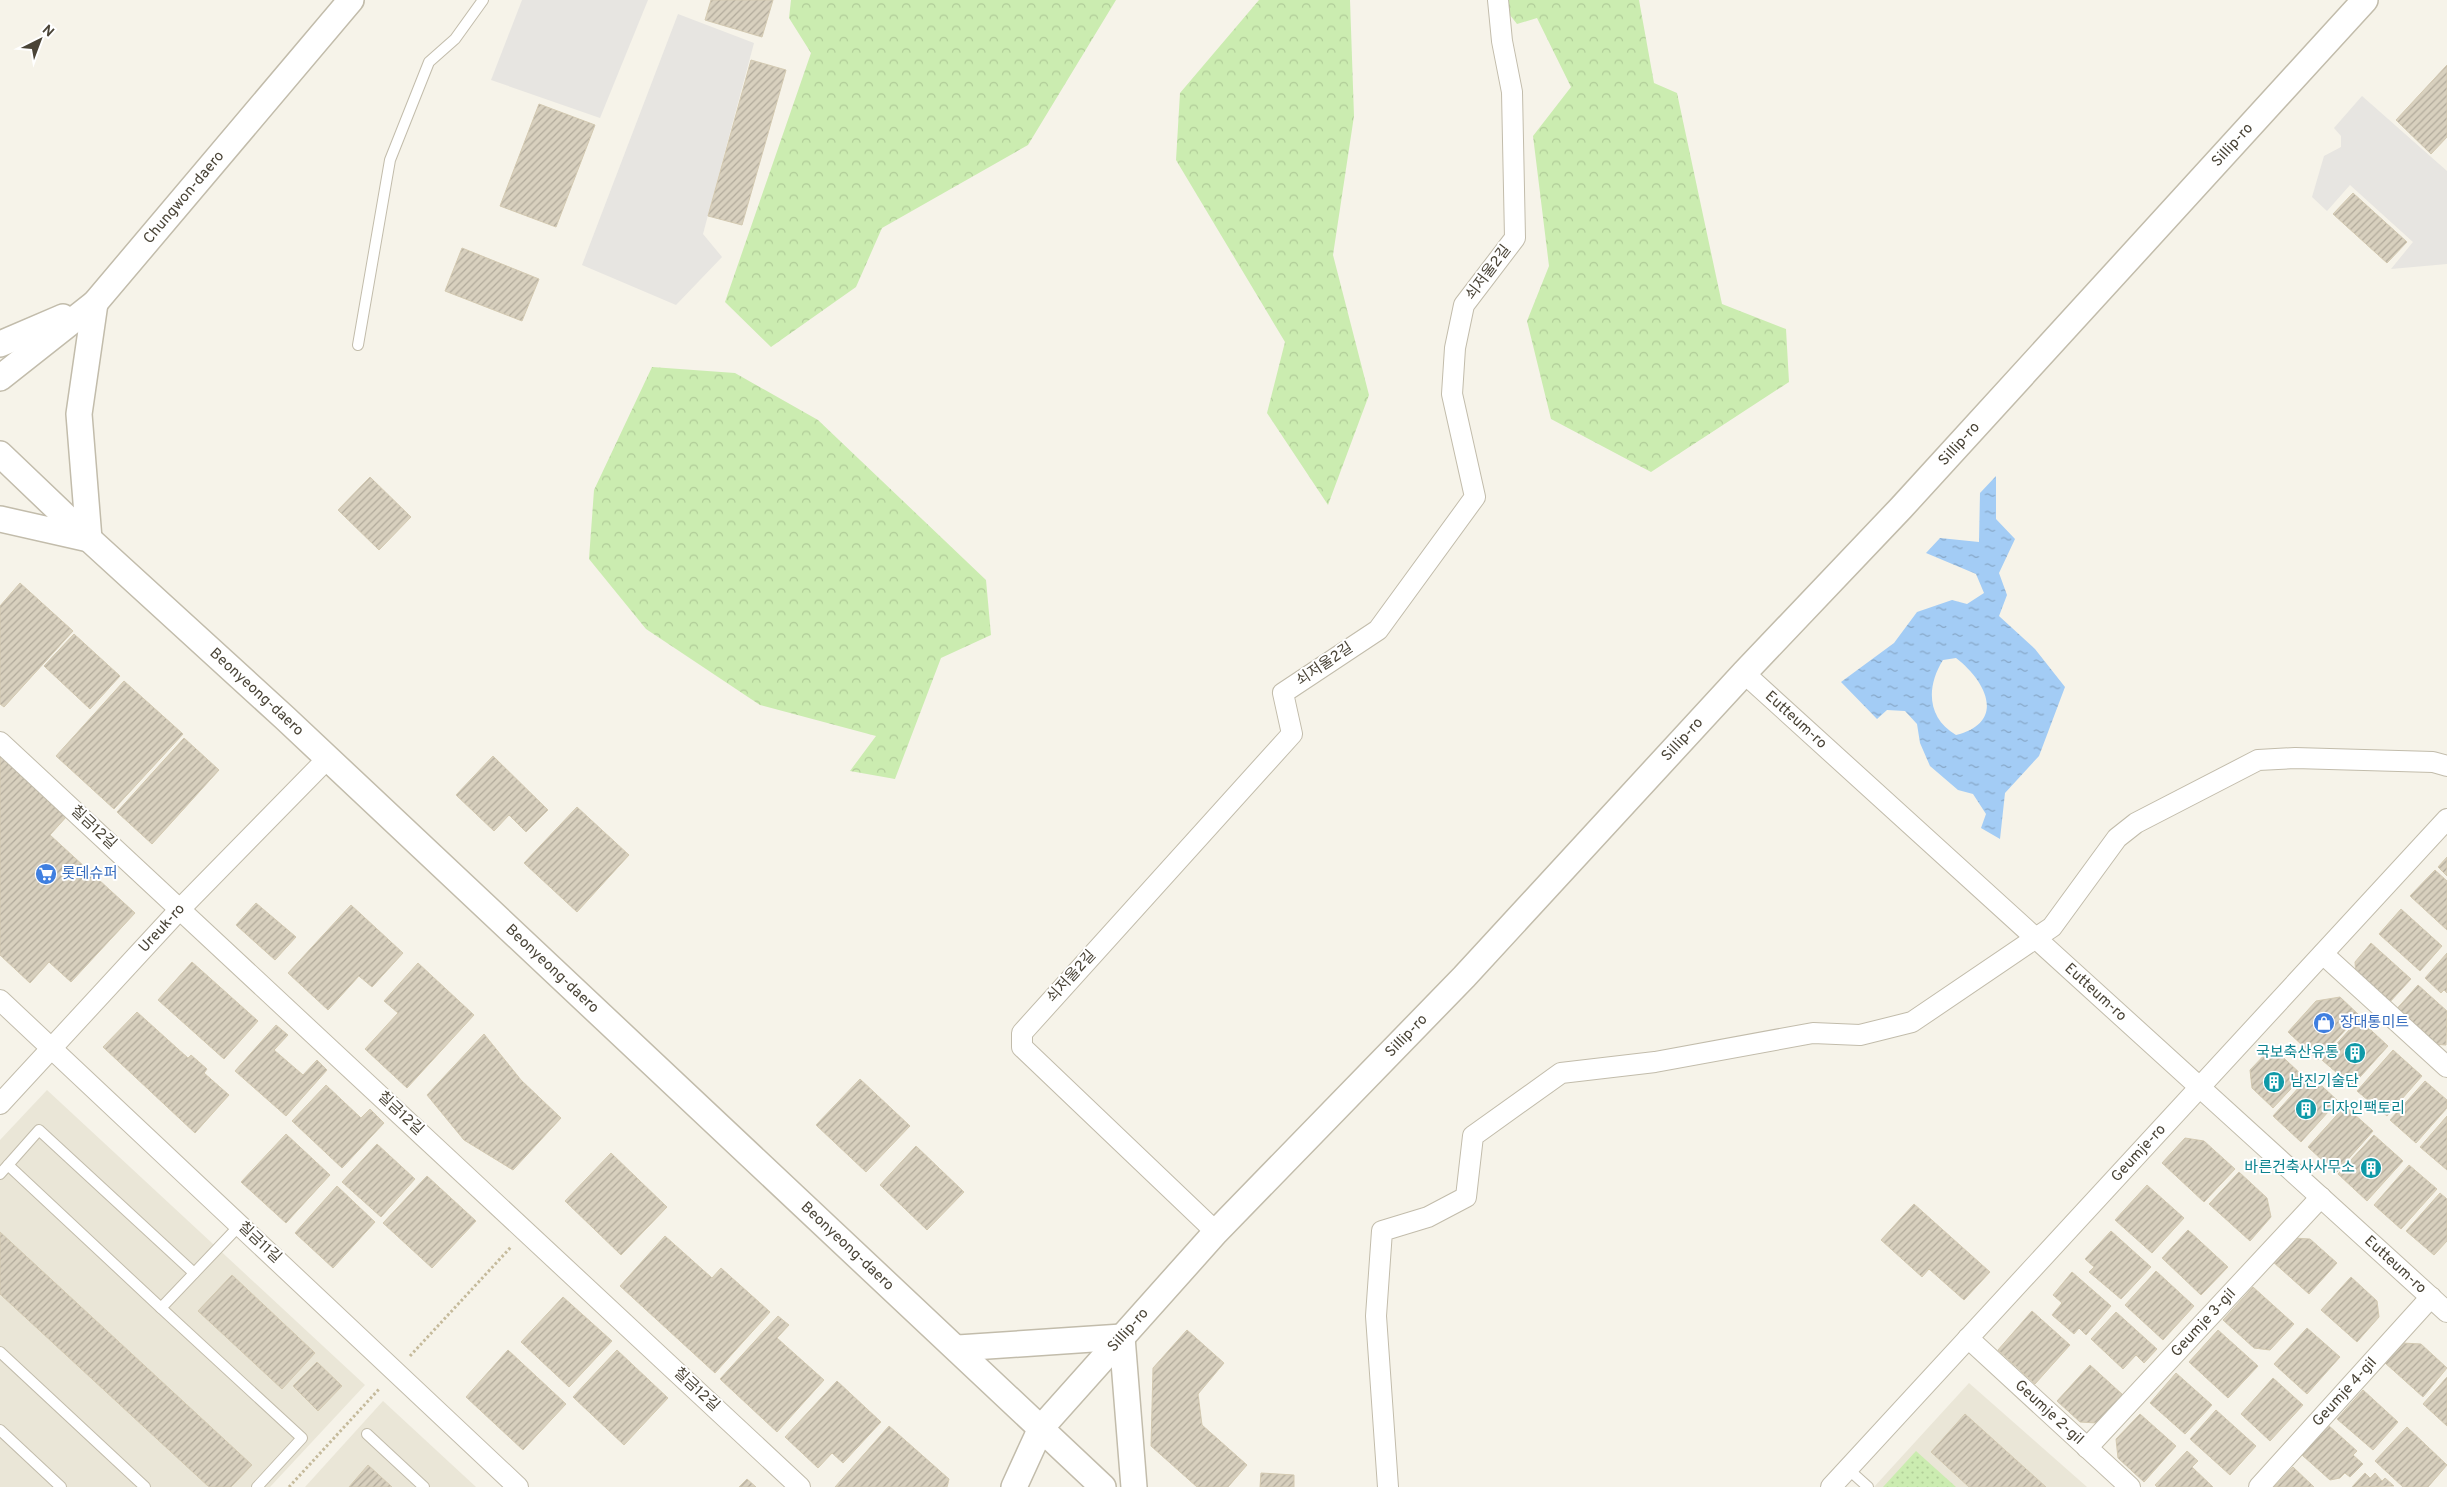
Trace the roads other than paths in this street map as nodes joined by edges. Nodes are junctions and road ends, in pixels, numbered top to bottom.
1 (351, 0) edge
2 (483, 0) edge
3 (1498, 0) edge
4 (2365, 0) edge
5 (95, 303) junction
6 (0, 344) edge
7 (358, 345) dead end
8 (0, 378) edge
9 (0, 454) edge
10 (0, 519) edge
11 (89, 539) junction
12 (1744, 673) junction
13 (0, 742) edge
14 (328, 758) junction
15 (2447, 766) edge
16 (2447, 819) edge
17 (180, 909) junction
18 (2037, 939) junction
19 (2323, 954) junction
20 (0, 1000) edge
21 (51, 1049) junction
22 (2446, 1065) edge
23 (2200, 1088) junction
24 (0, 1104) edge
25 (8, 1165) junction
26 (0, 1174) edge
27 (2321, 1197) junction
28 (240, 1225) junction
29 (1216, 1232) junction
30 (194, 1273) junction
31 (2431, 1297) junction
32 (161, 1308) junction
33 (2447, 1312) edge
34 (1122, 1337) junction
35 (1968, 1338) junction
36 (958, 1348) junction
37 (0, 1352) edge
38 (1041, 1428) junction
39 (0, 1430) edge
40 (367, 1434) dead end
41 (2087, 1448) junction
42 (1848, 1469) junction
43 (61, 1487) edge
44 (145, 1487) edge
45 (257, 1487) edge
46 (424, 1487) edge
47 (518, 1487) edge
48 (800, 1487) edge
49 (1014, 1487) edge
50 (1103, 1487) edge
51 (1134, 1487) edge
52 (1388, 1487) edge
53 (1831, 1487) edge
54 (1868, 1487) edge
55 (2130, 1487) edge
56 (2259, 1487) edge

1 - 5 street, Chungwon-daero
2 - 7 lane
3 - 29 street, 쇠저울2길
4 - 12 street, Sillip-ro
5 - 6 street
5 - 8 street, Chungwon-daero
5 - 11 street
9 - 11 street, Beonyeong-daero
10 - 11 street
11 - 14 street, Beonyeong-daero
12 - 18 street, Eutteum-ro
12 - 29 street, Sillip-ro
13 - 17 street, 칠금12길
14 - 17 street, Ureuk-ro
14 - 36 street, Beonyeong-daero
15 - 18 street
16 - 19 street, Geumje-ro
17 - 21 street, Ureuk-ro
17 - 48 street, 칠금12길
18 - 23 street, Eutteum-ro
18 - 52 street
19 - 22 street
19 - 23 street, Geumje-ro
20 - 21 street, 칠금11길
21 - 24 street, Ureuk-ro
21 - 28 street, 칠금11길
23 - 27 street, Eutteum-ro
23 - 35 street, Geumje-ro
25 - 26 lane
25 - 30 lane
25 - 32 lane
27 - 31 street, Eutteum-ro
27 - 41 street, Geumje 3-gil
28 - 30 lane
28 - 47 street, 칠금11길
29 - 34 street, Sillip-ro
30 - 32 lane
31 - 33 street, Eutteum-ro
31 - 56 street, Geumje 4-gil
32 - 45 lane
34 - 36 street
34 - 38 street, Sillip-ro
34 - 51 street
35 - 41 street, Geumje 2-gil
35 - 42 street, Geumje-ro
36 - 38 street, Beonyeong-daero
37 - 44 lane
38 - 49 street, Sillip-ro
38 - 50 street, Beonyeong-daero
39 - 43 lane
40 - 46 lane
41 - 55 street, Geumje 2-gil
42 - 53 street, Geumje-ro
42 - 54 lane

